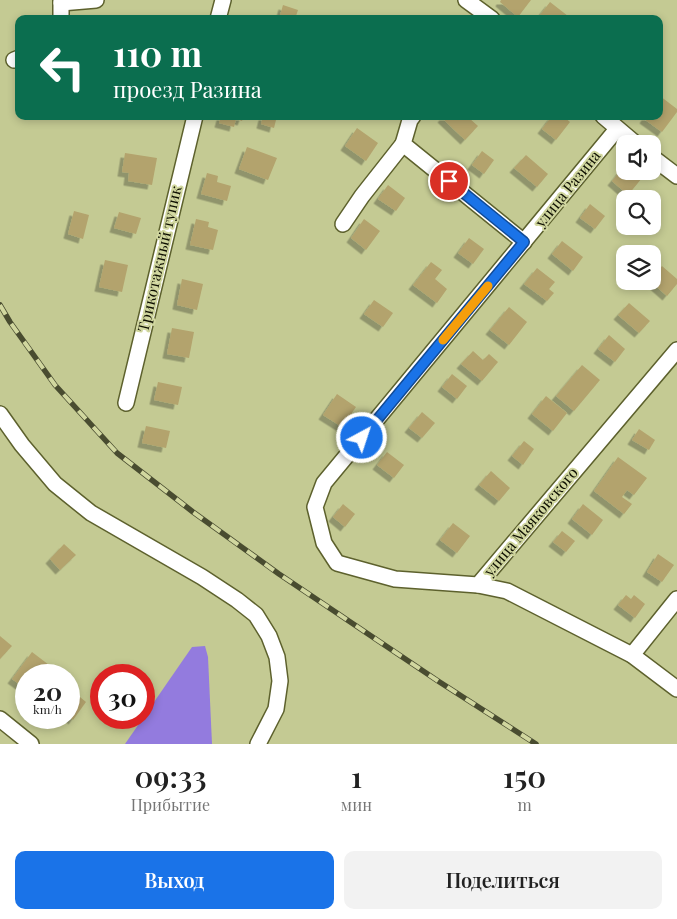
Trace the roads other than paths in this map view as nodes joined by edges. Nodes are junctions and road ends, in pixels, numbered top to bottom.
1 (96, 0) edge
2 (223, 0) edge
3 (466, 0) edge
4 (61, 1) edge
5 (61, 15) edge
6 (219, 15) edge
7 (486, 15) edge
8 (194, 120) edge
9 (410, 120) edge
10 (607, 120) edge
11 (617, 129) junction
12 (625, 135) edge
13 (403, 144) junction
14 (661, 164) edge
15 (677, 176) edge
16 (343, 224) dead end
17 (524, 242) junction
18 (677, 350) edge
19 (126, 403) dead end
20 (0, 414) edge
21 (337, 563) joint
22 (478, 585) junction
23 (677, 599) edge
24 (632, 655) junction
25 (677, 688) edge
26 (0, 719) edge
27 (31, 744) edge
28 (258, 744) edge

1 - 4 street
2 - 6 street
3 - 7 street
4 - 5 street
8 - 19 street, Трикотажный тупик
9 - 13 street
10 - 11 street
11 - 12 street
11 - 17 street, улица Разина
13 - 16 street
13 - 17 street
14 - 15 street
17 - 21 street, улица Разина
18 - 22 street, улица Маяковского
20 - 28 street
21 - 22 street, улица Маяковского
22 - 24 street
23 - 24 street
24 - 25 street
26 - 27 street

